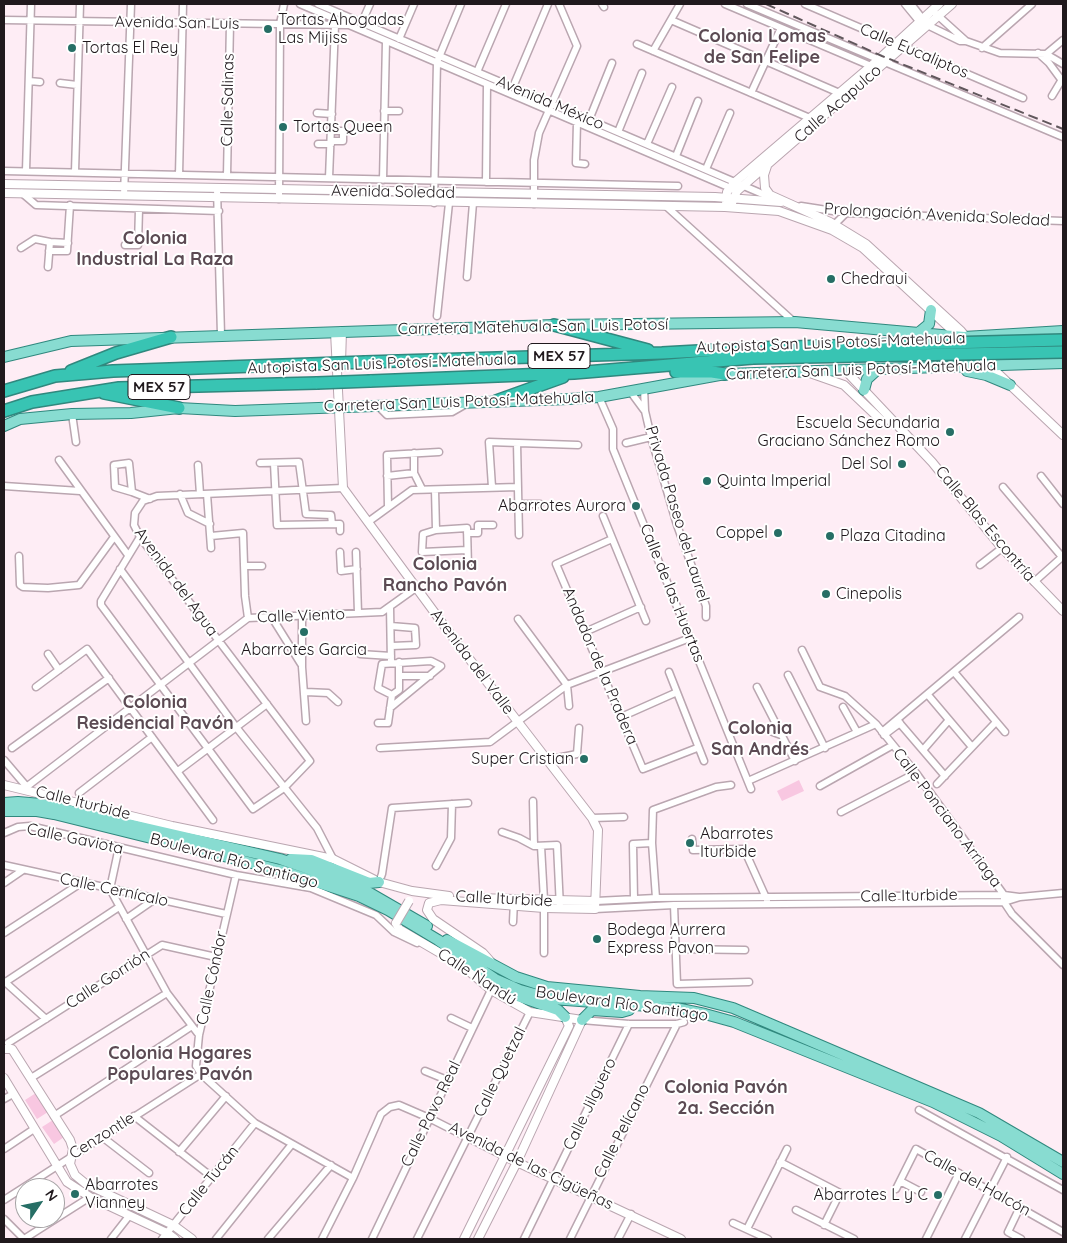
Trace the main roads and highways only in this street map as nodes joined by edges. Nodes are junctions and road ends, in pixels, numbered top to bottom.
1 (931, 310) road end
2 (554, 325) junction
3 (1063, 331) edge
4 (917, 334) junction
5 (1004, 334) junction
6 (931, 335) junction
7 (978, 336) junction
8 (171, 337) junction
9 (964, 337) junction
10 (1063, 340) edge
11 (972, 346) road end
12 (1063, 352) edge
13 (662, 353) junction
14 (753, 353) junction
15 (4, 357) edge
16 (1063, 363) edge
17 (1011, 365) junction
18 (896, 367) junction
19 (952, 367) junction
20 (880, 368) junction
21 (607, 371) junction
22 (574, 373) junction
23 (725, 374) junction
24 (55, 376) junction
25 (1010, 385) road end
26 (864, 390) road end
27 (4, 391) edge
28 (98, 392) junction
29 (496, 401) junction
30 (179, 408) junction
31 (4, 411) edge
32 (4, 426) edge
33 (4, 803) edge
34 (4, 811) edge
35 (280, 859) junction
36 (378, 882) road end
37 (495, 979) junction
38 (640, 1001) junction
39 (565, 1017) road end
40 (582, 1020) road end
41 (1063, 1162) edge
42 (1063, 1174) edge

1 - 4 main road
2 - 4 main road, Carretera Matehuala-San Luis Potosí
2 - 8 main road, Carretera Matehuala-San Luis Potosí
2 - 13 highway
3 - 5 main road, Carretera Matehuala-San Luis Potosí
4 - 6 main road, Carretera Matehuala-San Luis Potosí
5 - 7 main road, Carretera Matehuala-San Luis Potosí
5 - 17 main road
6 - 9 main road, Carretera Matehuala-San Luis Potosí
6 - 18 main road
7 - 9 main road, Carretera Matehuala-San Luis Potosí
7 - 11 main road
8 - 15 main road, Carretera Matehuala-San Luis Potosí
8 - 24 highway
9 - 19 main road
10 - 14 highway, MEX 57, bridge
12 - 14 highway, Autopista San Luis Potosí-Matehuala / MEX 57, bridge
13 - 14 highway, MEX 57
13 - 24 highway, MEX 57, bridge
14 - 21 highway, Autopista San Luis Potosí-Matehuala / MEX 57
16 - 17 main road, Carretera San Luis Potosí-Matehuala
17 - 19 main road, Carretera San Luis Potosí-Matehuala
18 - 19 main road, Carretera San Luis Potosí-Matehuala
18 - 20 main road, Carretera San Luis Potosí-Matehuala
19 - 25 main road
20 - 23 main road, Carretera San Luis Potosí-Matehuala
20 - 26 main road
21 - 22 highway, Autopista San Luis Potosí-Matehuala / MEX 57
21 - 23 highway
22 - 28 highway, Autopista San Luis Potosí-Matehuala / MEX 57, bridge
22 - 29 highway
23 - 29 main road, Carretera San Luis Potosí-Matehuala
24 - 27 highway, MEX 57
28 - 30 highway
28 - 31 highway, Autopista San Luis Potosí-Matehuala / MEX 57
29 - 30 main road, Carretera San Luis Potosí-Matehuala
30 - 32 main road, Carretera San Luis Potosí-Matehuala
33 - 35 main road, Boulevard Río Santiago
34 - 37 main road, Boulevard Río Santiago
35 - 36 main road
35 - 38 main road, Boulevard Río Santiago
37 - 38 main road, Boulevard Río Santiago
37 - 39 main road
38 - 40 main road
38 - 41 main road, Boulevard Río Santiago
38 - 42 main road, Boulevard Río Santiago

